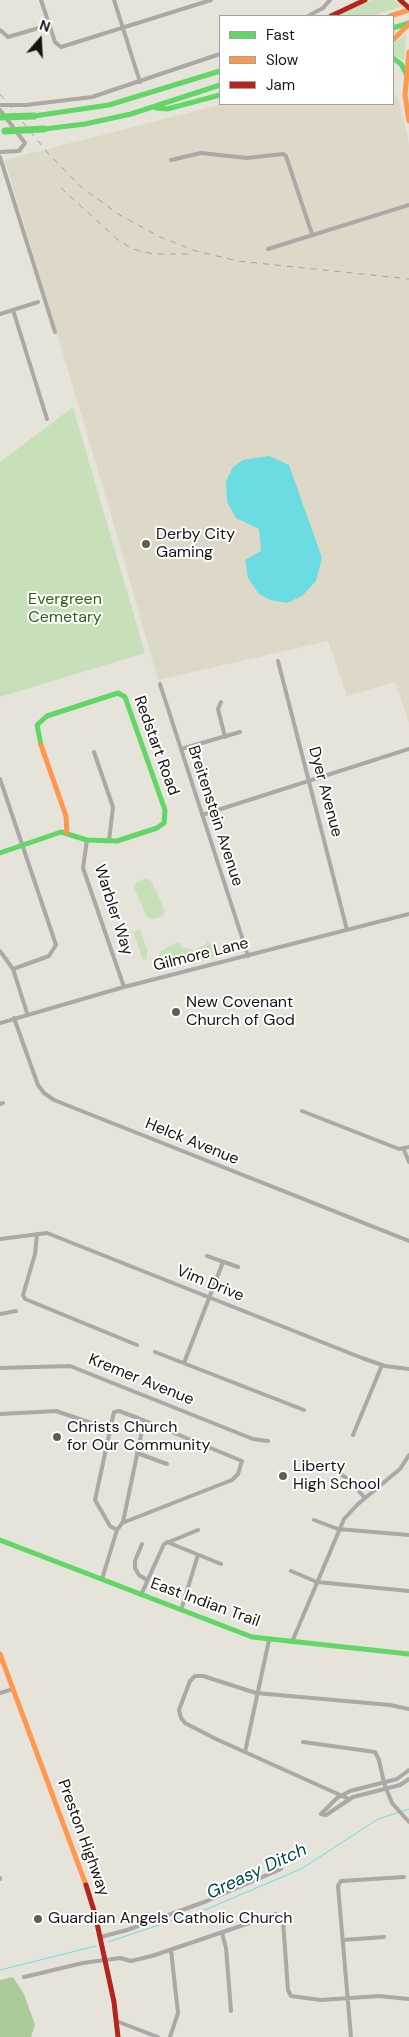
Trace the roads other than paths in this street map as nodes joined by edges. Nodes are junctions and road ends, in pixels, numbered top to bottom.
1 (41, 0) edge
2 (114, 0) edge
3 (187, 0) edge
4 (212, 0) edge
5 (330, 0) edge
6 (365, 0) edge
7 (358, 1) edge
8 (406, 5) edge
9 (190, 7) junction
10 (310, 15) edge
11 (334, 15) edge
12 (391, 15) edge
13 (409, 23) edge
14 (49, 25) junction
15 (123, 28) junction
16 (394, 28) edge
17 (0, 30) edge
18 (395, 38) edge
19 (409, 52) edge
20 (219, 54) edge
21 (394, 59) edge
22 (219, 70) edge
23 (407, 75) junction
24 (140, 82) junction
25 (219, 85) edge
26 (219, 95) edge
27 (0, 105) edge
28 (156, 108) junction
29 (0, 110) edge
30 (0, 117) edge
31 (409, 121) edge
32 (2, 131) edge
33 (0, 152) edge
34 (0, 158) edge
35 (172, 160) dead end
36 (409, 205) edge
37 (312, 234) junction
38 (268, 249) dead end
39 (38, 302) dead end
40 (13, 310) junction
41 (0, 314) edge
42 (55, 332) dead end
43 (47, 419) dead end
44 (278, 661) dead end
45 (160, 684) dead end
46 (221, 702) dead end
47 (240, 732) dead end
48 (225, 736) junction
49 (181, 749) junction
50 (409, 749) edge
51 (94, 752) dead end
52 (0, 779) edge
53 (309, 782) junction
54 (202, 815) junction
55 (67, 833) junction
56 (87, 840) junction
57 (109, 841) junction
58 (23, 845) junction
59 (0, 853) edge
60 (409, 914) edge
61 (347, 930) junction
62 (0, 950) edge
63 (248, 956) junction
64 (13, 969) junction
65 (124, 988) junction
66 (27, 1013) junction
67 (14, 1018) junction
68 (0, 1023) edge
69 (302, 1110) dead end
70 (409, 1147) edge
71 (404, 1150) junction
72 (409, 1162) edge
73 (38, 1234) junction
74 (0, 1239) edge
75 (409, 1241) edge
76 (207, 1256) dead end
77 (223, 1262) junction
78 (238, 1267) dead end
79 (210, 1298) junction
80 (16, 1311) dead end
81 (0, 1314) edge
82 (137, 1345) dead end
83 (155, 1352) dead end
84 (184, 1363) junction
85 (382, 1365) junction
86 (0, 1368) edge
87 (409, 1369) edge
88 (304, 1410) dead end
89 (0, 1414) edge
90 (144, 1421) junction
91 (97, 1425) dead end
92 (352, 1435) dead end
93 (268, 1441) dead end
94 (137, 1453) junction
95 (409, 1455) edge
96 (167, 1464) dead end
97 (335, 1470) dead end
98 (366, 1498) junction
99 (314, 1520) dead end
100 (122, 1523) junction
101 (117, 1530) junction
102 (198, 1530) dead end
103 (339, 1530) junction
104 (409, 1535) edge
105 (0, 1540) edge
106 (167, 1542) junction
107 (142, 1544) dead end
108 (198, 1555) junction
109 (221, 1564) dead end
110 (291, 1571) dead end
111 (102, 1579) junction
112 (147, 1580) junction
113 (317, 1582) junction
114 (409, 1591) edge
115 (141, 1595) junction
116 (181, 1610) junction
117 (269, 1640) junction
118 (292, 1642) junction
119 (0, 1654) edge
120 (409, 1654) edge
121 (13, 1690) junction
122 (0, 1693) edge
123 (258, 1693) junction
124 (409, 1709) edge
125 (303, 1742) dead end
126 (245, 1752) junction
127 (409, 1770) edge
128 (409, 1778) edge
129 (384, 1783) junction
130 (388, 1788) junction
131 (343, 1796) junction
132 (349, 1799) junction
133 (409, 1822) edge
134 (281, 1869) dead end
135 (404, 1876) dead end
136 (222, 1933) junction
137 (101, 1937) junction
138 (384, 1937) dead end
139 (342, 1940) junction
140 (171, 1950) junction
141 (105, 1960) junction
142 (24, 1977) dead end
143 (348, 1998) junction
144 (409, 1999) edge
145 (231, 2012) dead end
146 (116, 2021) junction
147 (118, 2037) edge
148 (158, 2037) edge
149 (170, 2037) edge
150 (351, 2037) edge

1 - 14 street
2 - 15 street
3 - 9 street
4 - 9 street
5 - 10 street
6 - 7 main road
7 - 11 main road
8 - 12 main road
9 - 15 street
13 - 16 main road
13 - 18 main road
14 - 15 street
14 - 17 street
15 - 24 street
19 - 23 main road
20 - 24 street
21 - 23 main road
22 - 30 main road, bridge
23 - 31 main road
24 - 27 street, bridge
25 - 28 main road
26 - 28 main road
28 - 32 main road, bridge
29 - 33 street
34 - 42 street
35 - 37 street
36 - 37 street
37 - 38 street
39 - 40 street
40 - 41 street
40 - 43 street
44 - 53 street, Dyer Avenue
45 - 49 street, Breitenstein Avenue
46 - 48 street
47 - 48 street
48 - 49 street
49 - 54 street, Breitenstein Avenue
50 - 53 street
51 - 57 street
52 - 58 street
53 - 54 street
53 - 61 street, Dyer Avenue
54 - 63 street, Breitenstein Avenue
55 - 56 main road
55 - 57 main road, Redstart Road
55 - 58 main road
56 - 57 main road
56 - 65 street, Warbler Way
58 - 59 main road
58 - 64 street
60 - 61 street, Gilmore Lane
61 - 63 street, Gilmore Lane
62 - 64 street
63 - 65 street, Gilmore Lane
64 - 66 street
65 - 66 street, Gilmore Lane
66 - 67 street, Gilmore Lane
67 - 68 street, Gilmore Lane
67 - 75 street, Helck Avenue
69 - 71 street
70 - 71 street
71 - 72 street
73 - 74 street, Vim Drive
73 - 79 street, Vim Drive
73 - 82 street
76 - 77 street
77 - 78 street
77 - 79 street
79 - 84 street
79 - 85 street, Vim Drive
80 - 81 street
83 - 84 street
84 - 88 street
85 - 87 street, Vim Drive
85 - 92 street
86 - 93 street, Kremer Avenue
89 - 91 street
90 - 94 street
90 - 100 street
90 - 101 street
94 - 96 street
94 - 100 street
95 - 98 street
97 - 98 street
98 - 103 street
99 - 103 street
100 - 101 street
101 - 111 street
102 - 106 street
103 - 104 street
103 - 113 street
105 - 111 main road, East Indian Trail
106 - 108 street
106 - 112 street
107 - 112 street
108 - 109 street
108 - 116 street
110 - 113 street
111 - 115 main road, East Indian Trail
112 - 115 street
113 - 114 street
113 - 118 street
115 - 116 main road, East Indian Trail
116 - 117 main road, East Indian Trail
117 - 118 main road, East Indian Trail
117 - 123 street
118 - 120 main road, East Indian Trail
119 - 121 main road, Preston Highway
121 - 122 street
121 - 137 main road, Preston Highway
123 - 124 street
123 - 126 street
123 - 126 street
125 - 129 street
126 - 131 street
127 - 129 street
128 - 130 street
129 - 130 street
129 - 131 street
130 - 132 street
130 - 133 street
131 - 132 street
131 - 132 street
134 - 137 street
135 - 139 street
136 - 140 street
136 - 143 street
136 - 145 street
137 - 141 main road, Preston Highway
138 - 139 street
139 - 143 street
140 - 141 street
140 - 149 street
141 - 142 street
141 - 146 main road, Preston Highway
143 - 144 street
143 - 150 street
146 - 147 main road, Preston Highway
146 - 148 street

